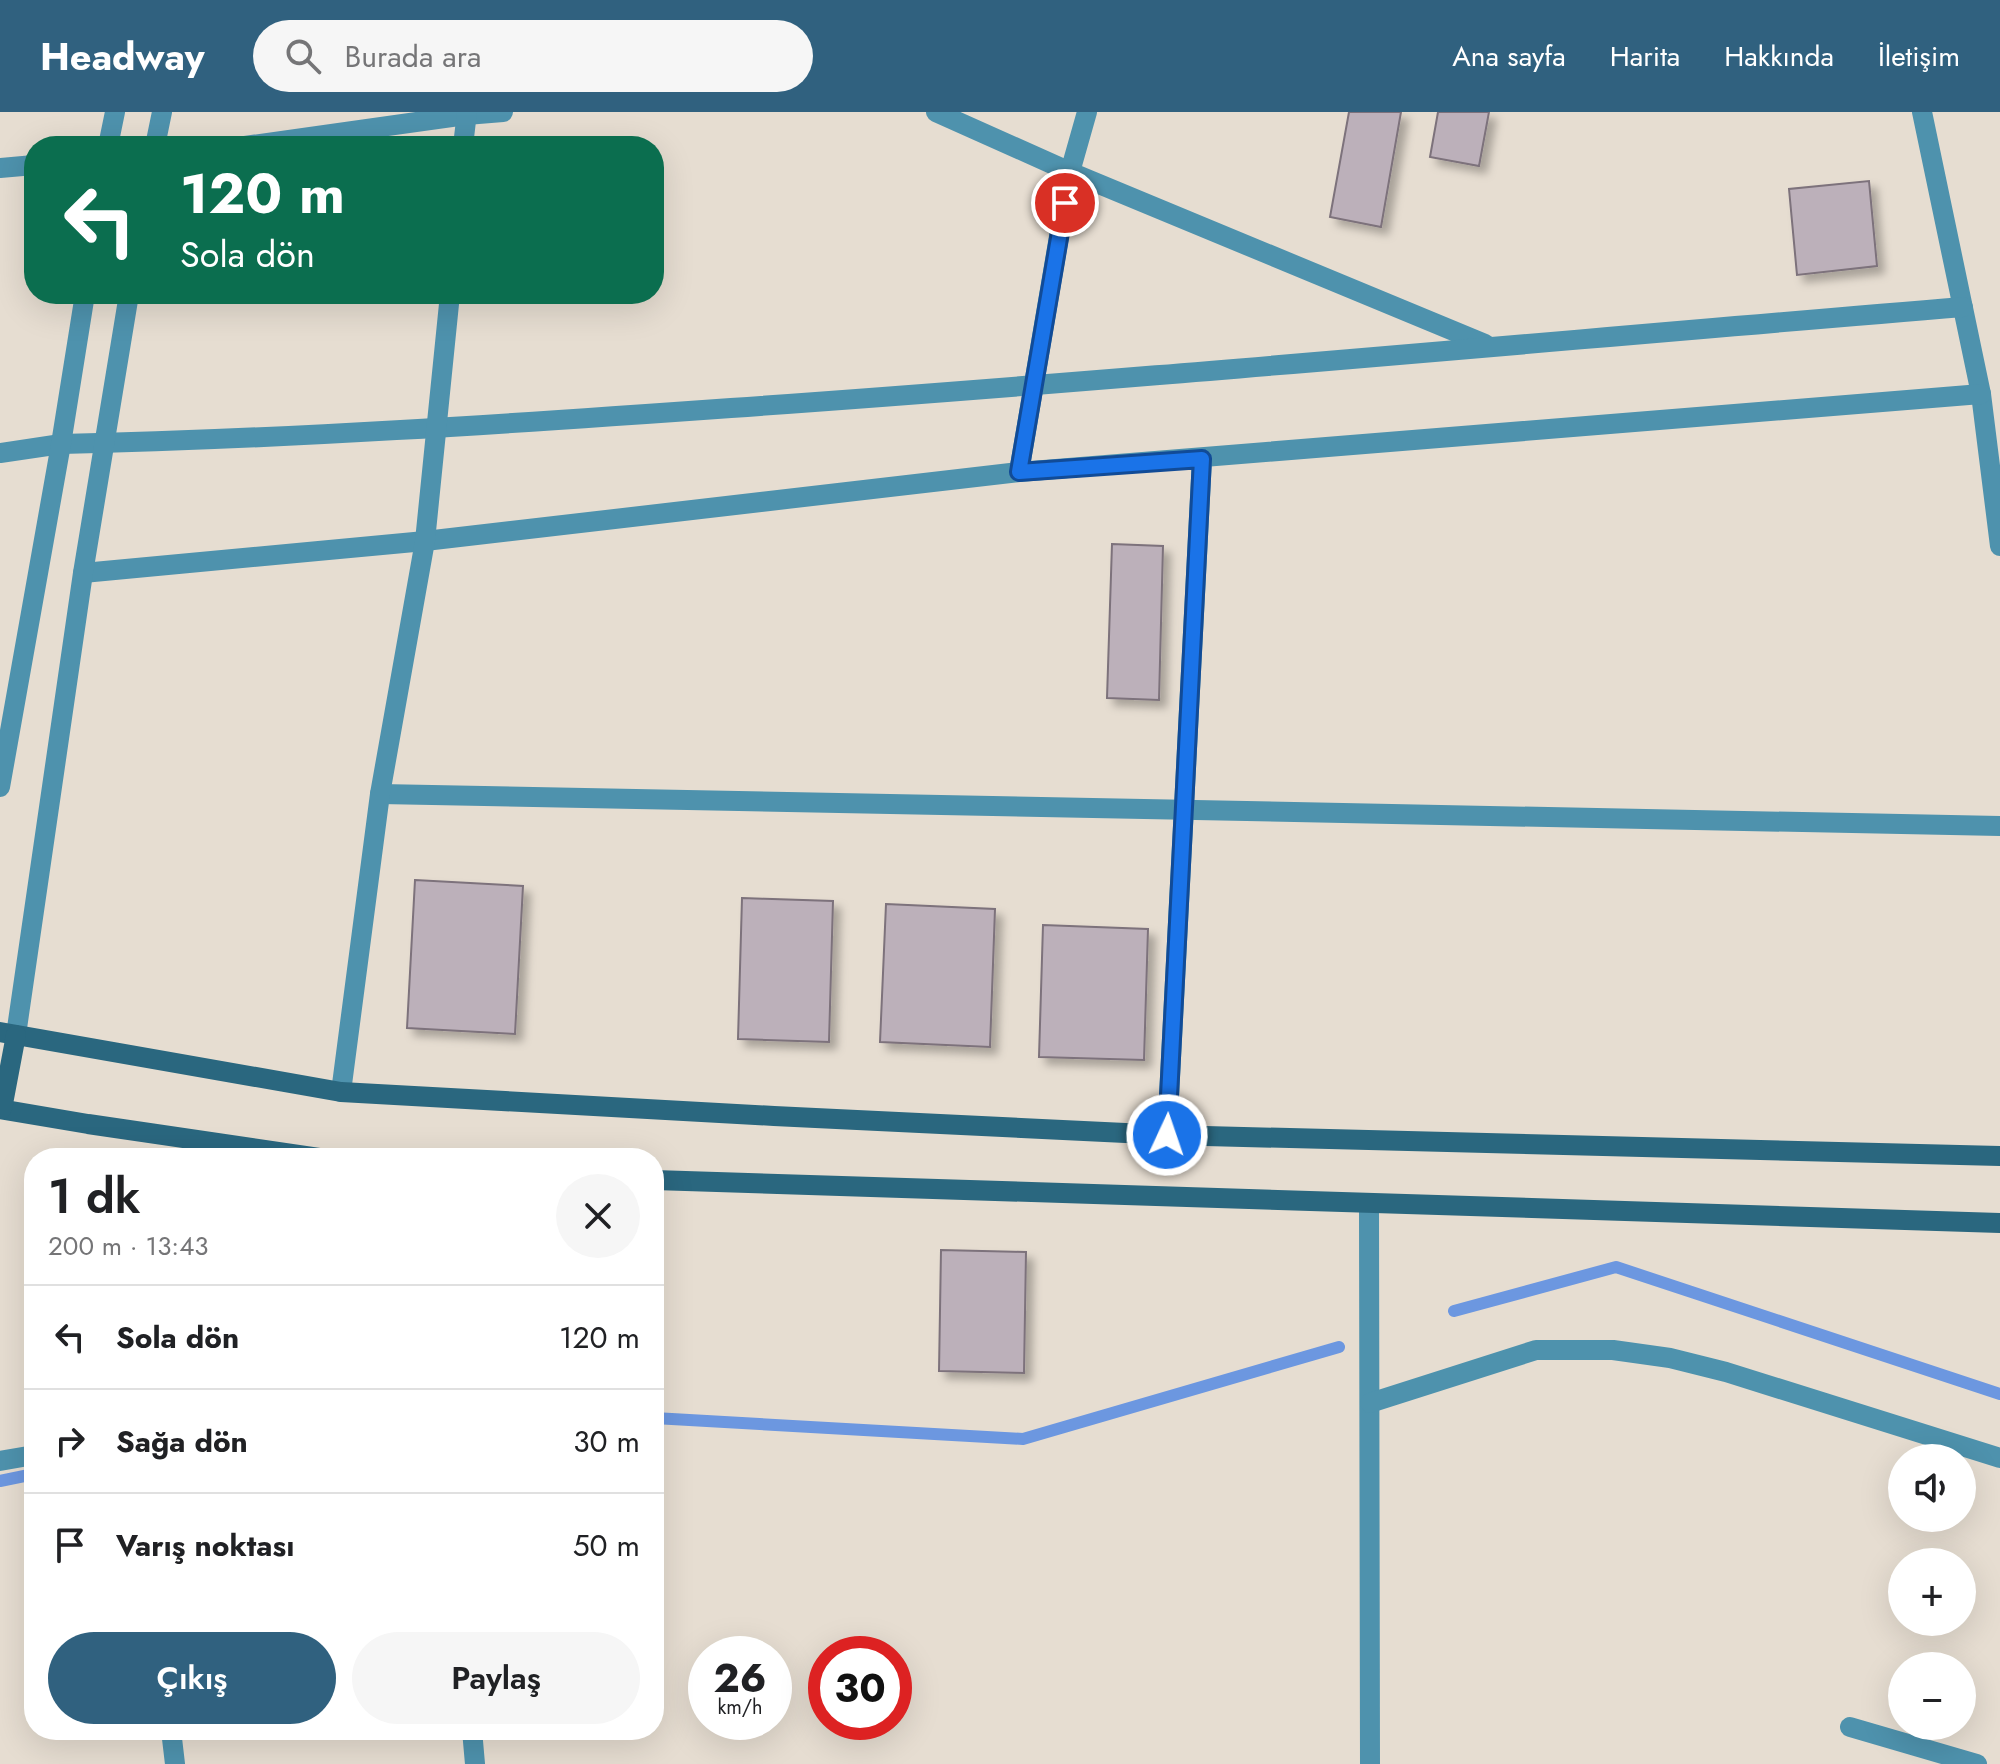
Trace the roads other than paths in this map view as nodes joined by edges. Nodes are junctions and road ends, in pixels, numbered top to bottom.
1 (115, 112) edge
2 (162, 112) edge
3 (503, 112) edge
4 (936, 112) edge
5 (1087, 112) edge
6 (1922, 112) edge
7 (466, 113) edge
8 (110, 136) edge
9 (157, 136) edge
10 (312, 136) edge
11 (464, 136) edge
12 (24, 166) edge
13 (0, 168) edge
14 (1070, 172) junction
15 (83, 304) edge
16 (127, 304) edge
17 (449, 304) edge
18 (1963, 307) junction
19 (1490, 346) junction
20 (1033, 387) junction
21 (1981, 394) junction
22 (438, 429) junction
23 (103, 443) junction
24 (61, 444) junction
25 (0, 453) edge
26 (1202, 459) junction
27 (1019, 472) junction
28 (425, 541) junction
29 (2000, 546) edge
30 (83, 573) junction
31 (0, 787) edge
32 (380, 794) junction
33 (1186, 809) junction
34 (2000, 826) edge
35 (8, 1034) edge
36 (341, 1092) junction
37 (1, 1109) edge
38 (1167, 1135) junction
39 (251, 1148) edge
40 (2000, 1156) edge
41 (664, 1180) edge
42 (1369, 1204) junction
43 (2000, 1223) edge
44 (1370, 1403) junction
45 (24, 1457) edge
46 (2000, 1458) edge
47 (0, 1461) edge
48 (1850, 1727) dead end
49 (172, 1740) edge
50 (473, 1740) edge
51 (175, 1764) edge
52 (475, 1764) edge
53 (1370, 1764) edge
54 (1977, 1764) edge

1 - 8 street
2 - 9 street
3 - 7 street
4 - 14 street
5 - 14 street
6 - 18 street
7 - 10 street
7 - 11 street
12 - 13 street
14 - 19 street
14 - 20 street
15 - 24 street
16 - 23 street
17 - 22 street
18 - 19 street
18 - 21 street
19 - 20 street
20 - 22 street
20 - 27 street
21 - 26 street
21 - 29 street
22 - 23 street
22 - 28 street
23 - 24 street
23 - 30 street
24 - 25 street
24 - 31 street
26 - 27 street
26 - 33 street
27 - 28 street
28 - 30 street
28 - 32 street
30 - 35 street
32 - 33 street
32 - 36 street
33 - 34 street
33 - 38 street
35 - 36 main road
35 - 37 main road
36 - 38 main road
37 - 39 main road
38 - 40 main road
41 - 42 main road
42 - 43 main road
42 - 44 street
44 - 46 street
44 - 53 street
45 - 47 street
48 - 54 street
49 - 51 street
50 - 52 street

